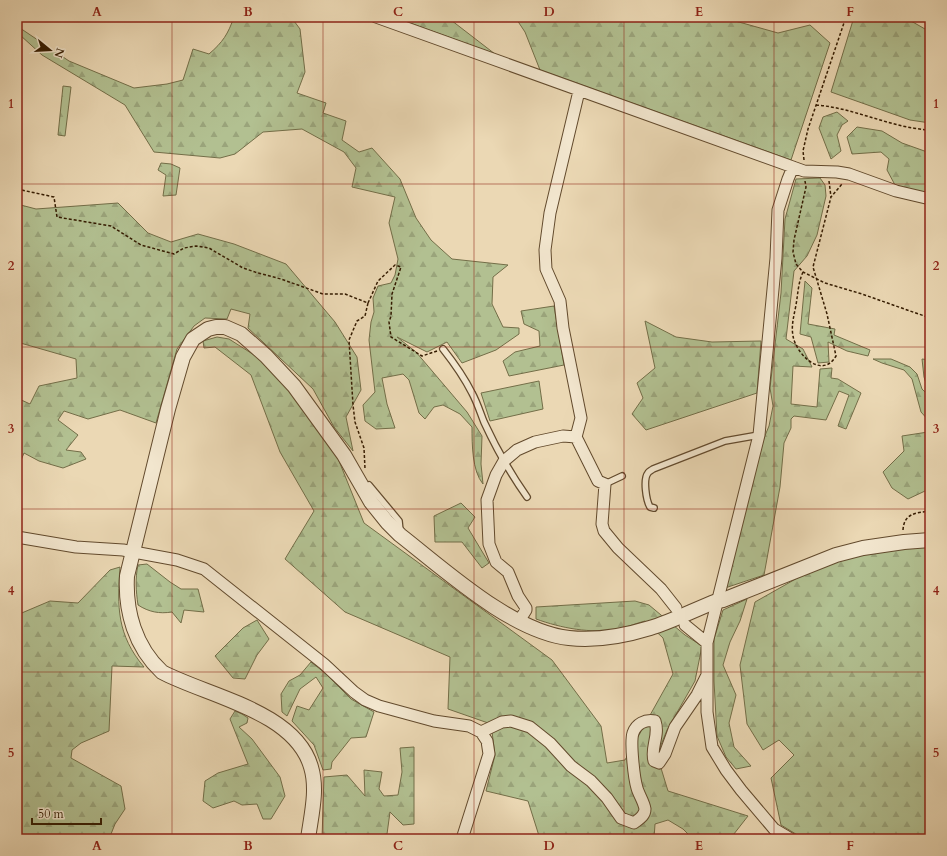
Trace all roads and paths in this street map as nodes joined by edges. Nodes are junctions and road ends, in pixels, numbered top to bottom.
1 (376, 17) edge
2 (846, 17) edge
3 (579, 91) junction
4 (816, 105) junction
5 (930, 130) edge
6 (793, 167) junction
7 (804, 171) junction
8 (824, 172) junction
9 (844, 183) dead end
10 (17, 189) edge
11 (831, 197) junction
12 (930, 199) edge
13 (803, 272) junction
14 (817, 279) junction
15 (368, 303) junction
16 (930, 318) edge
17 (443, 349) joint
18 (759, 435) junction
19 (576, 437) junction
20 (504, 461) junction
21 (622, 476) dead end
22 (605, 484) junction
23 (369, 485) joint
24 (527, 497) dead end
25 (654, 508) dead end
26 (930, 511) edge
27 (903, 532) dead end
28 (400, 535) junction
29 (17, 537) edge
30 (930, 540) edge
31 (133, 553) junction
32 (720, 600) junction
33 (676, 608) dead end
34 (519, 621) junction
35 (685, 625) dead end
36 (707, 643) junction
37 (707, 674) junction
38 (481, 732) junction
39 (308, 839) edge
40 (462, 839) edge
41 (791, 839) edge

1 - 3 street
2 - 4 path
3 - 6 street
3 - 19 street
4 - 5 path
4 - 7 path
6 - 7 street
6 - 18 street
7 - 8 street
7 - 13 path
8 - 11 path
8 - 12 street
9 - 11 path
10 - 15 path
11 - 14 path
13 - 14 path
13 - 14 path
14 - 16 path
15 - 17 path
15 - 23 path
17 - 20 lane
18 - 25 lane
18 - 32 street
19 - 20 street
19 - 22 street
20 - 24 lane
20 - 34 street
21 - 22 lane
22 - 33 street
23 - 28 lane
26 - 27 path
28 - 31 street
28 - 34 street
29 - 31 street
30 - 32 street
31 - 38 street
31 - 39 street
32 - 34 street
32 - 36 street
35 - 36 street
36 - 37 street
37 - 38 street
37 - 41 street
38 - 40 street

